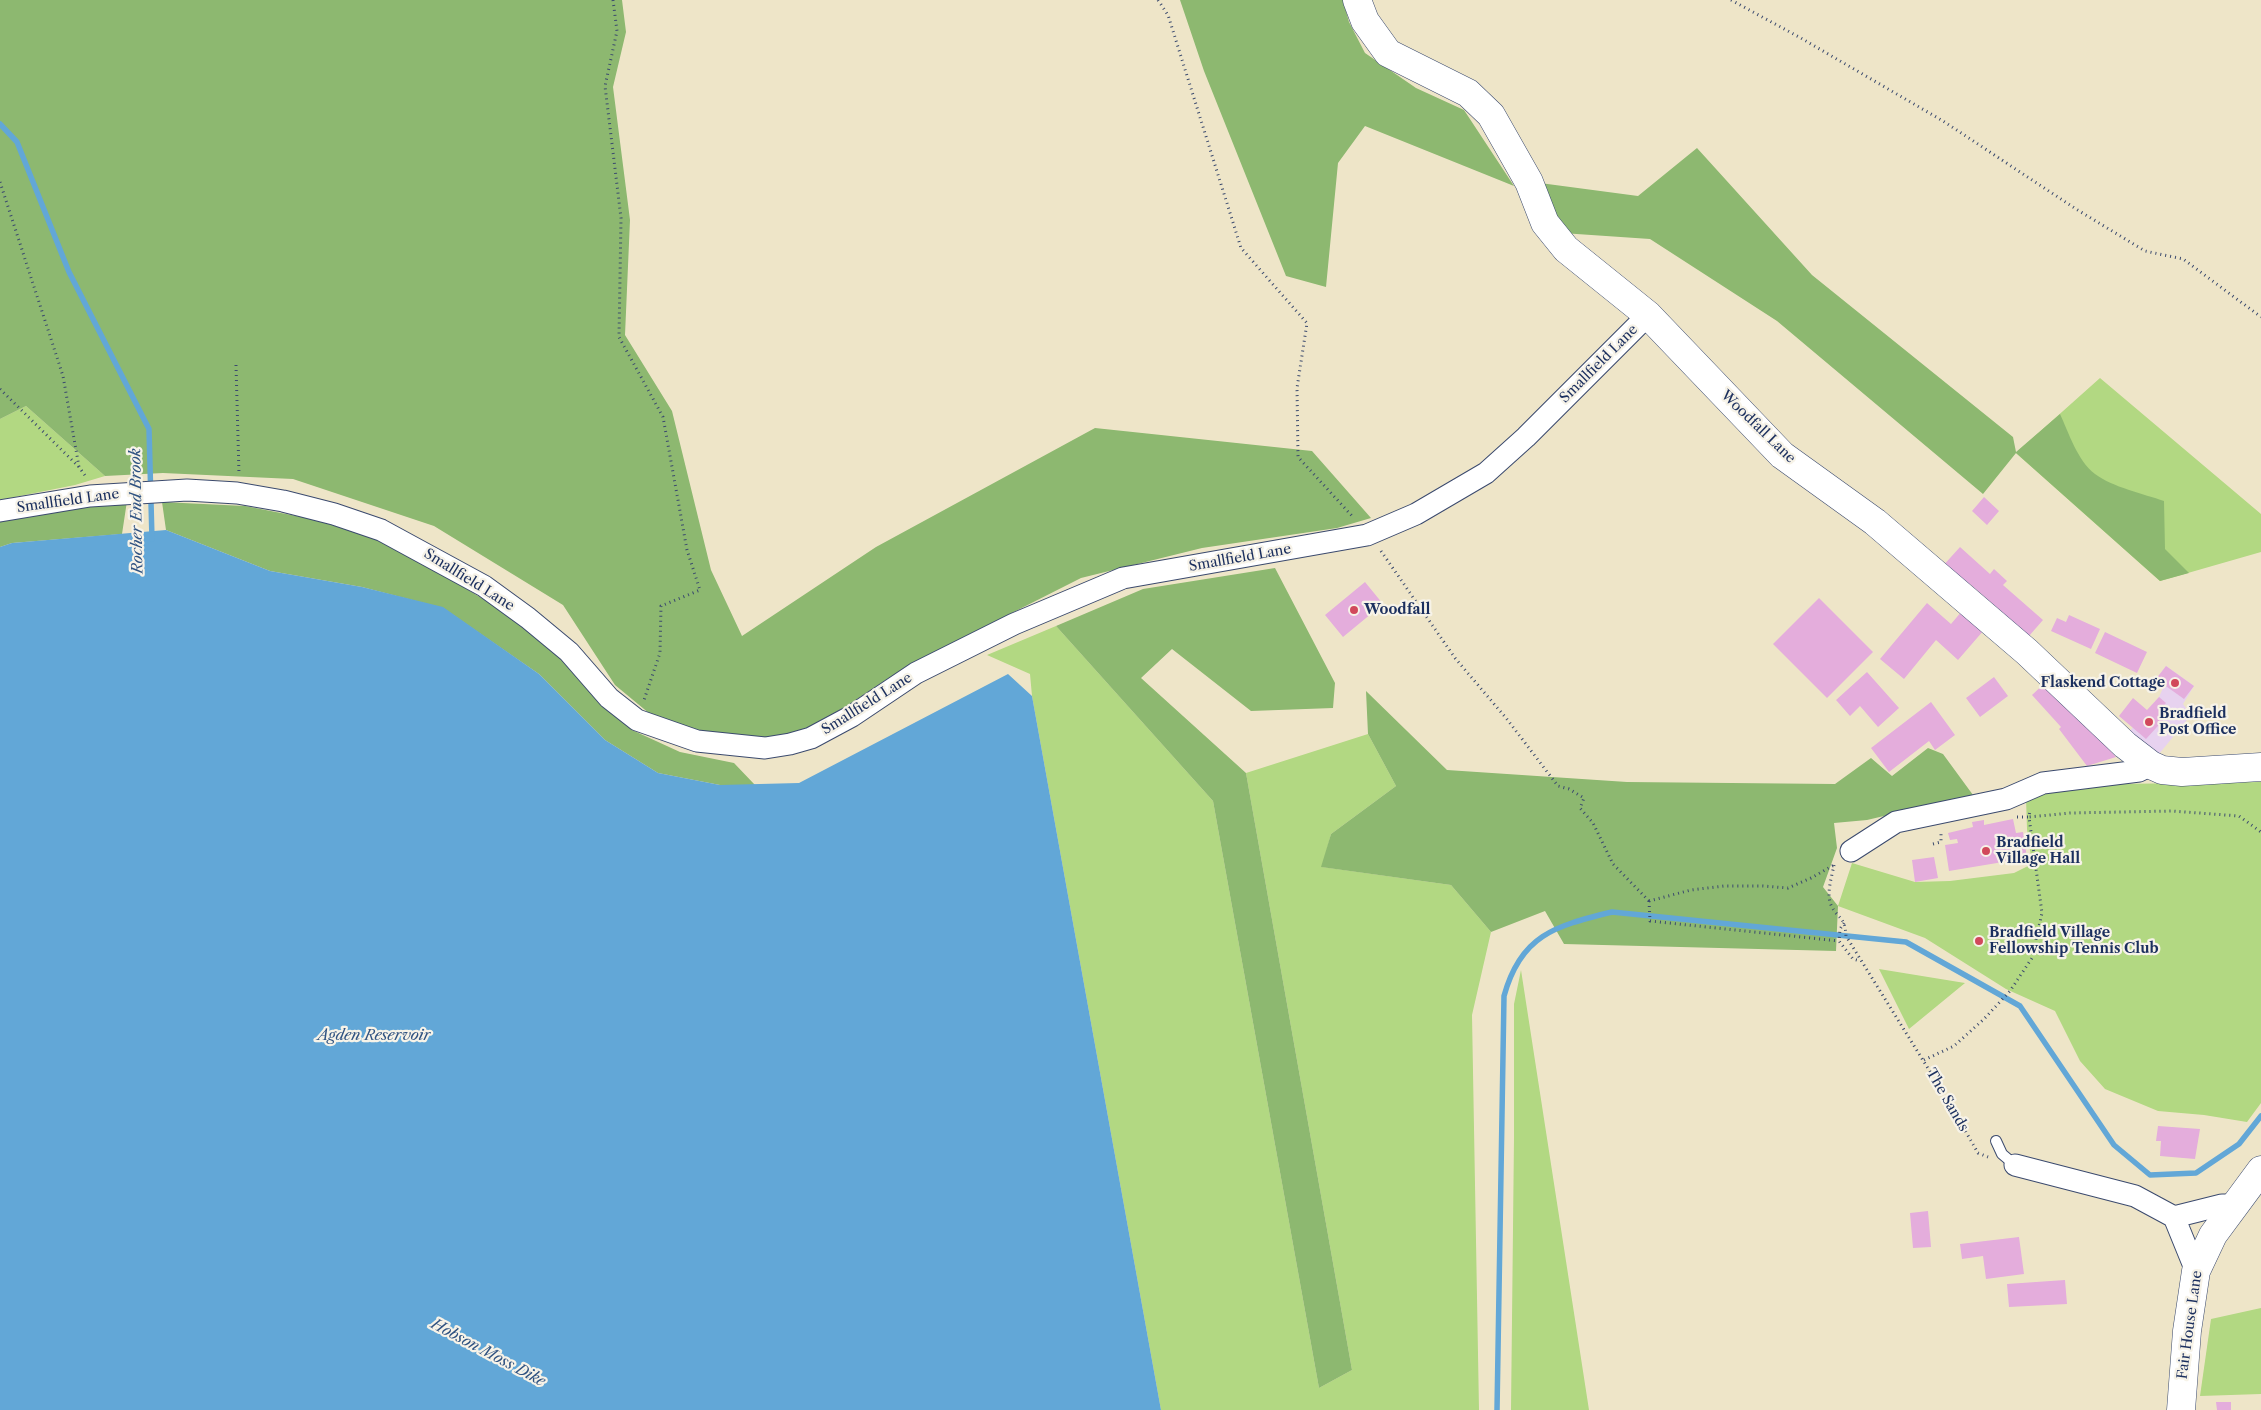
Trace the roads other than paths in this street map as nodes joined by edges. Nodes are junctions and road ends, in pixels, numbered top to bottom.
1 (1357, 0) edge
2 (1648, 315) junction
3 (0, 511) edge
4 (2151, 765) junction
5 (2261, 768) edge
6 (1851, 851) dead end
7 (1996, 1141) dead end
8 (2015, 1165) joint
9 (2261, 1170) edge
10 (2236, 1205) junction
11 (2174, 1217) junction
12 (2196, 1271) junction
13 (2181, 1410) edge

1 - 2 street, Woodfall Lane
2 - 3 street, Smallfield Lane
2 - 4 street, Woodfall Lane
4 - 5 street, Woodfall Lane
4 - 6 street
7 - 8 lane
8 - 11 street
9 - 10 street, Fair House Lane
10 - 11 street
10 - 12 street, Fair House Lane
11 - 12 street
12 - 13 street, Fair House Lane

